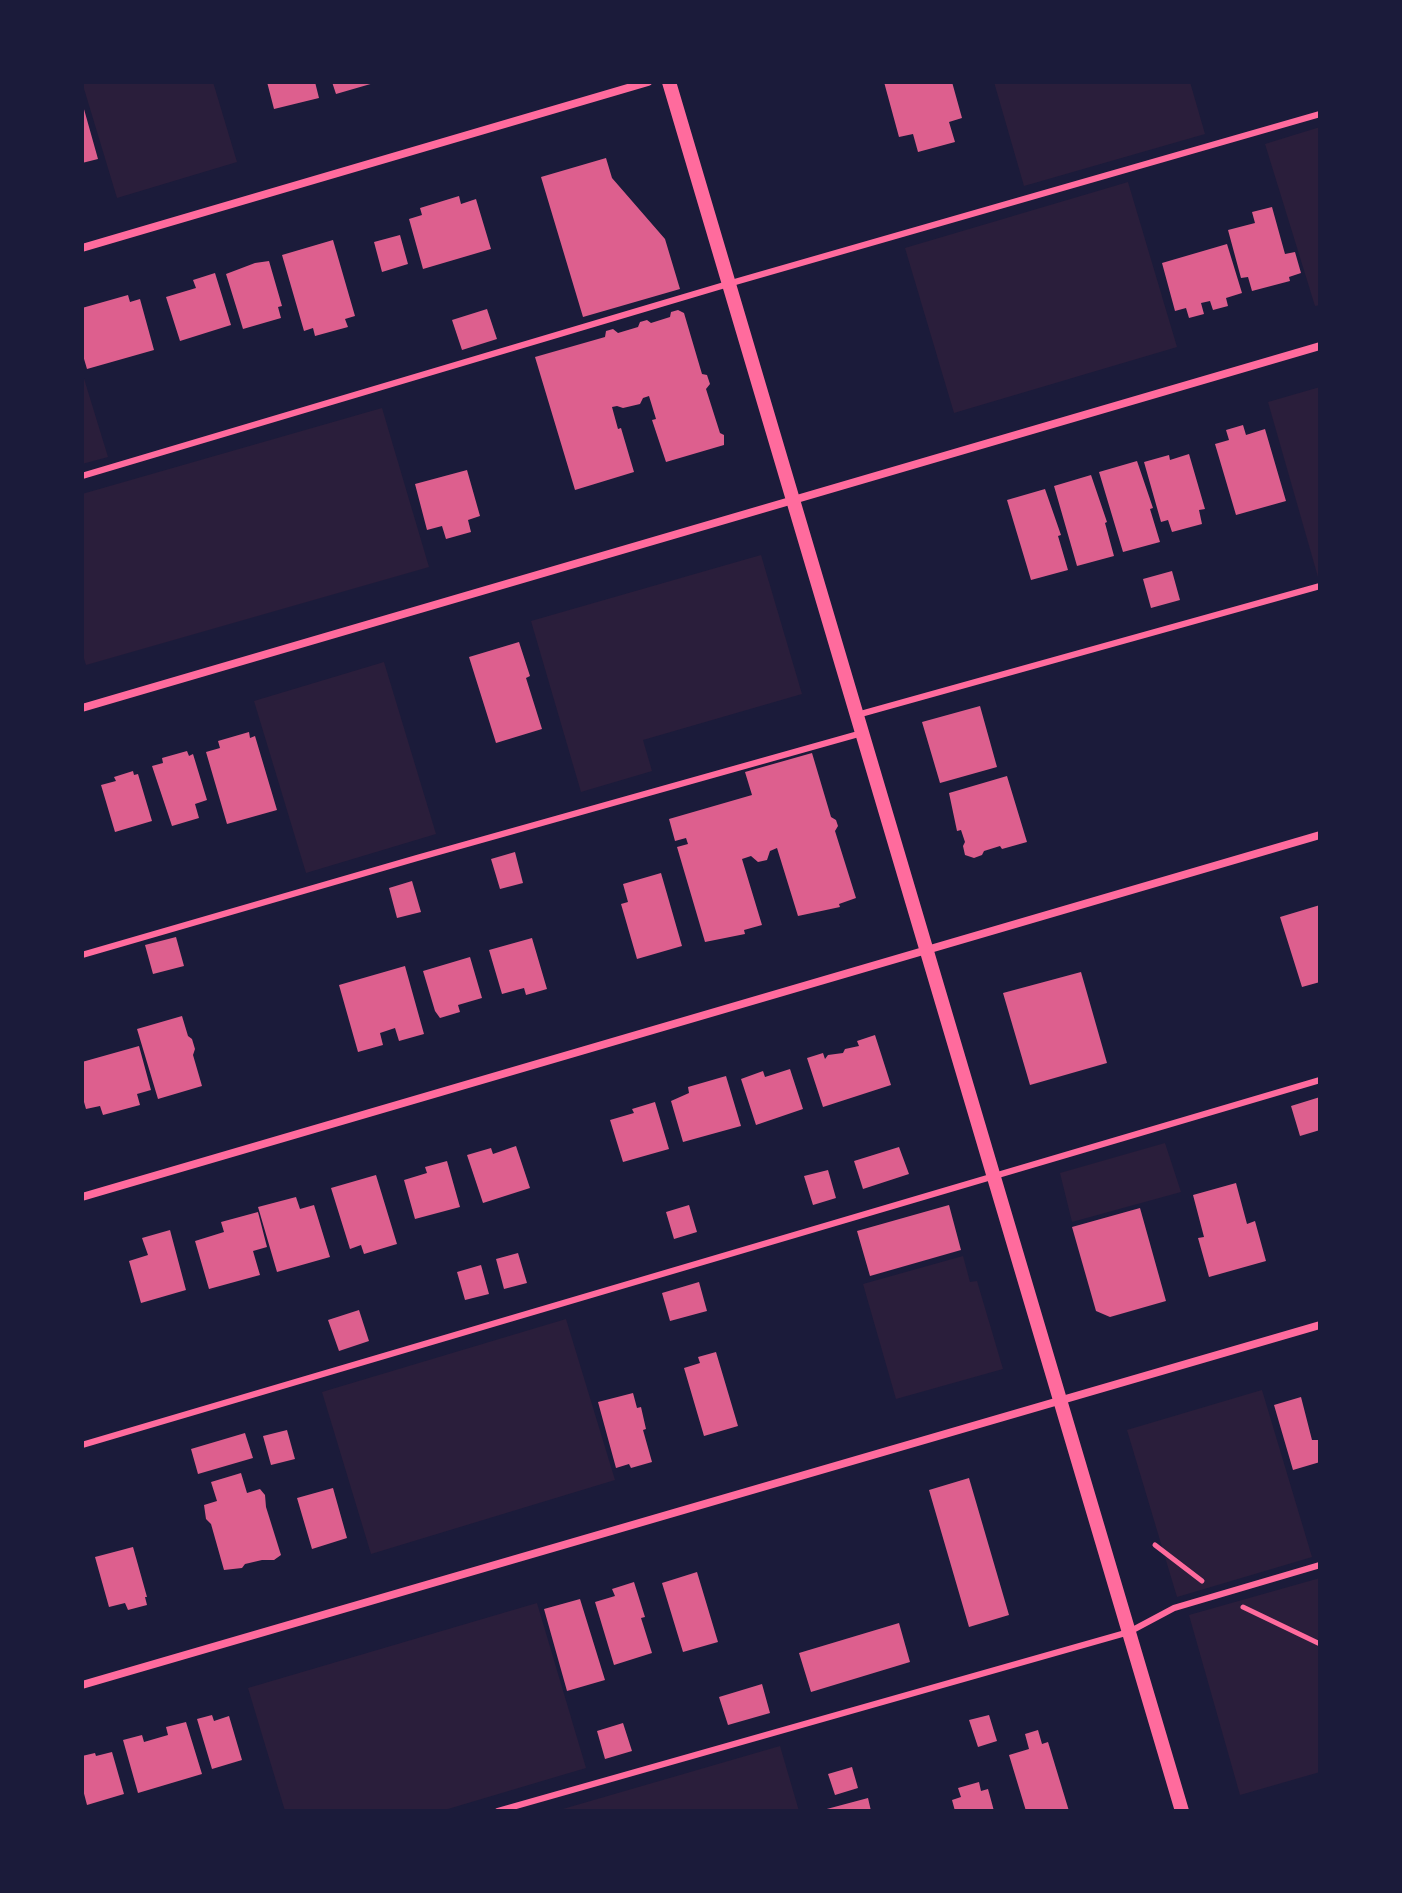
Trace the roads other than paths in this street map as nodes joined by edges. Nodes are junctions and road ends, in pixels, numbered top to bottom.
1 (648, 82) edge
2 (669, 82) edge
3 (1320, 114) edge
4 (82, 248) edge
5 (728, 284) junction
6 (1320, 346) edge
7 (82, 476) edge
8 (793, 500) junction
9 (1320, 586) edge
10 (82, 708) edge
11 (857, 715) junction
12 (862, 733) junction
13 (1320, 835) edge
14 (926, 951) junction
15 (82, 955) edge
16 (1320, 1080) edge
17 (993, 1177) junction
18 (82, 1197) edge
19 (1320, 1325) edge
20 (1060, 1400) junction
21 (82, 1445) edge
22 (1320, 1565) edge
23 (1129, 1632) junction
24 (82, 1685) edge
25 (498, 1811) edge
26 (1182, 1811) edge

1 - 4 street
2 - 5 street
3 - 5 lane
5 - 7 lane
5 - 8 street
6 - 8 street
8 - 10 street
8 - 11 street
9 - 11 lane
11 - 12 street
12 - 14 street
12 - 15 lane
13 - 14 street
14 - 17 street
14 - 18 street
16 - 17 lane
17 - 20 street
17 - 21 lane
19 - 20 street
20 - 23 street
20 - 24 street
22 - 23 lane
23 - 25 lane
23 - 26 street

